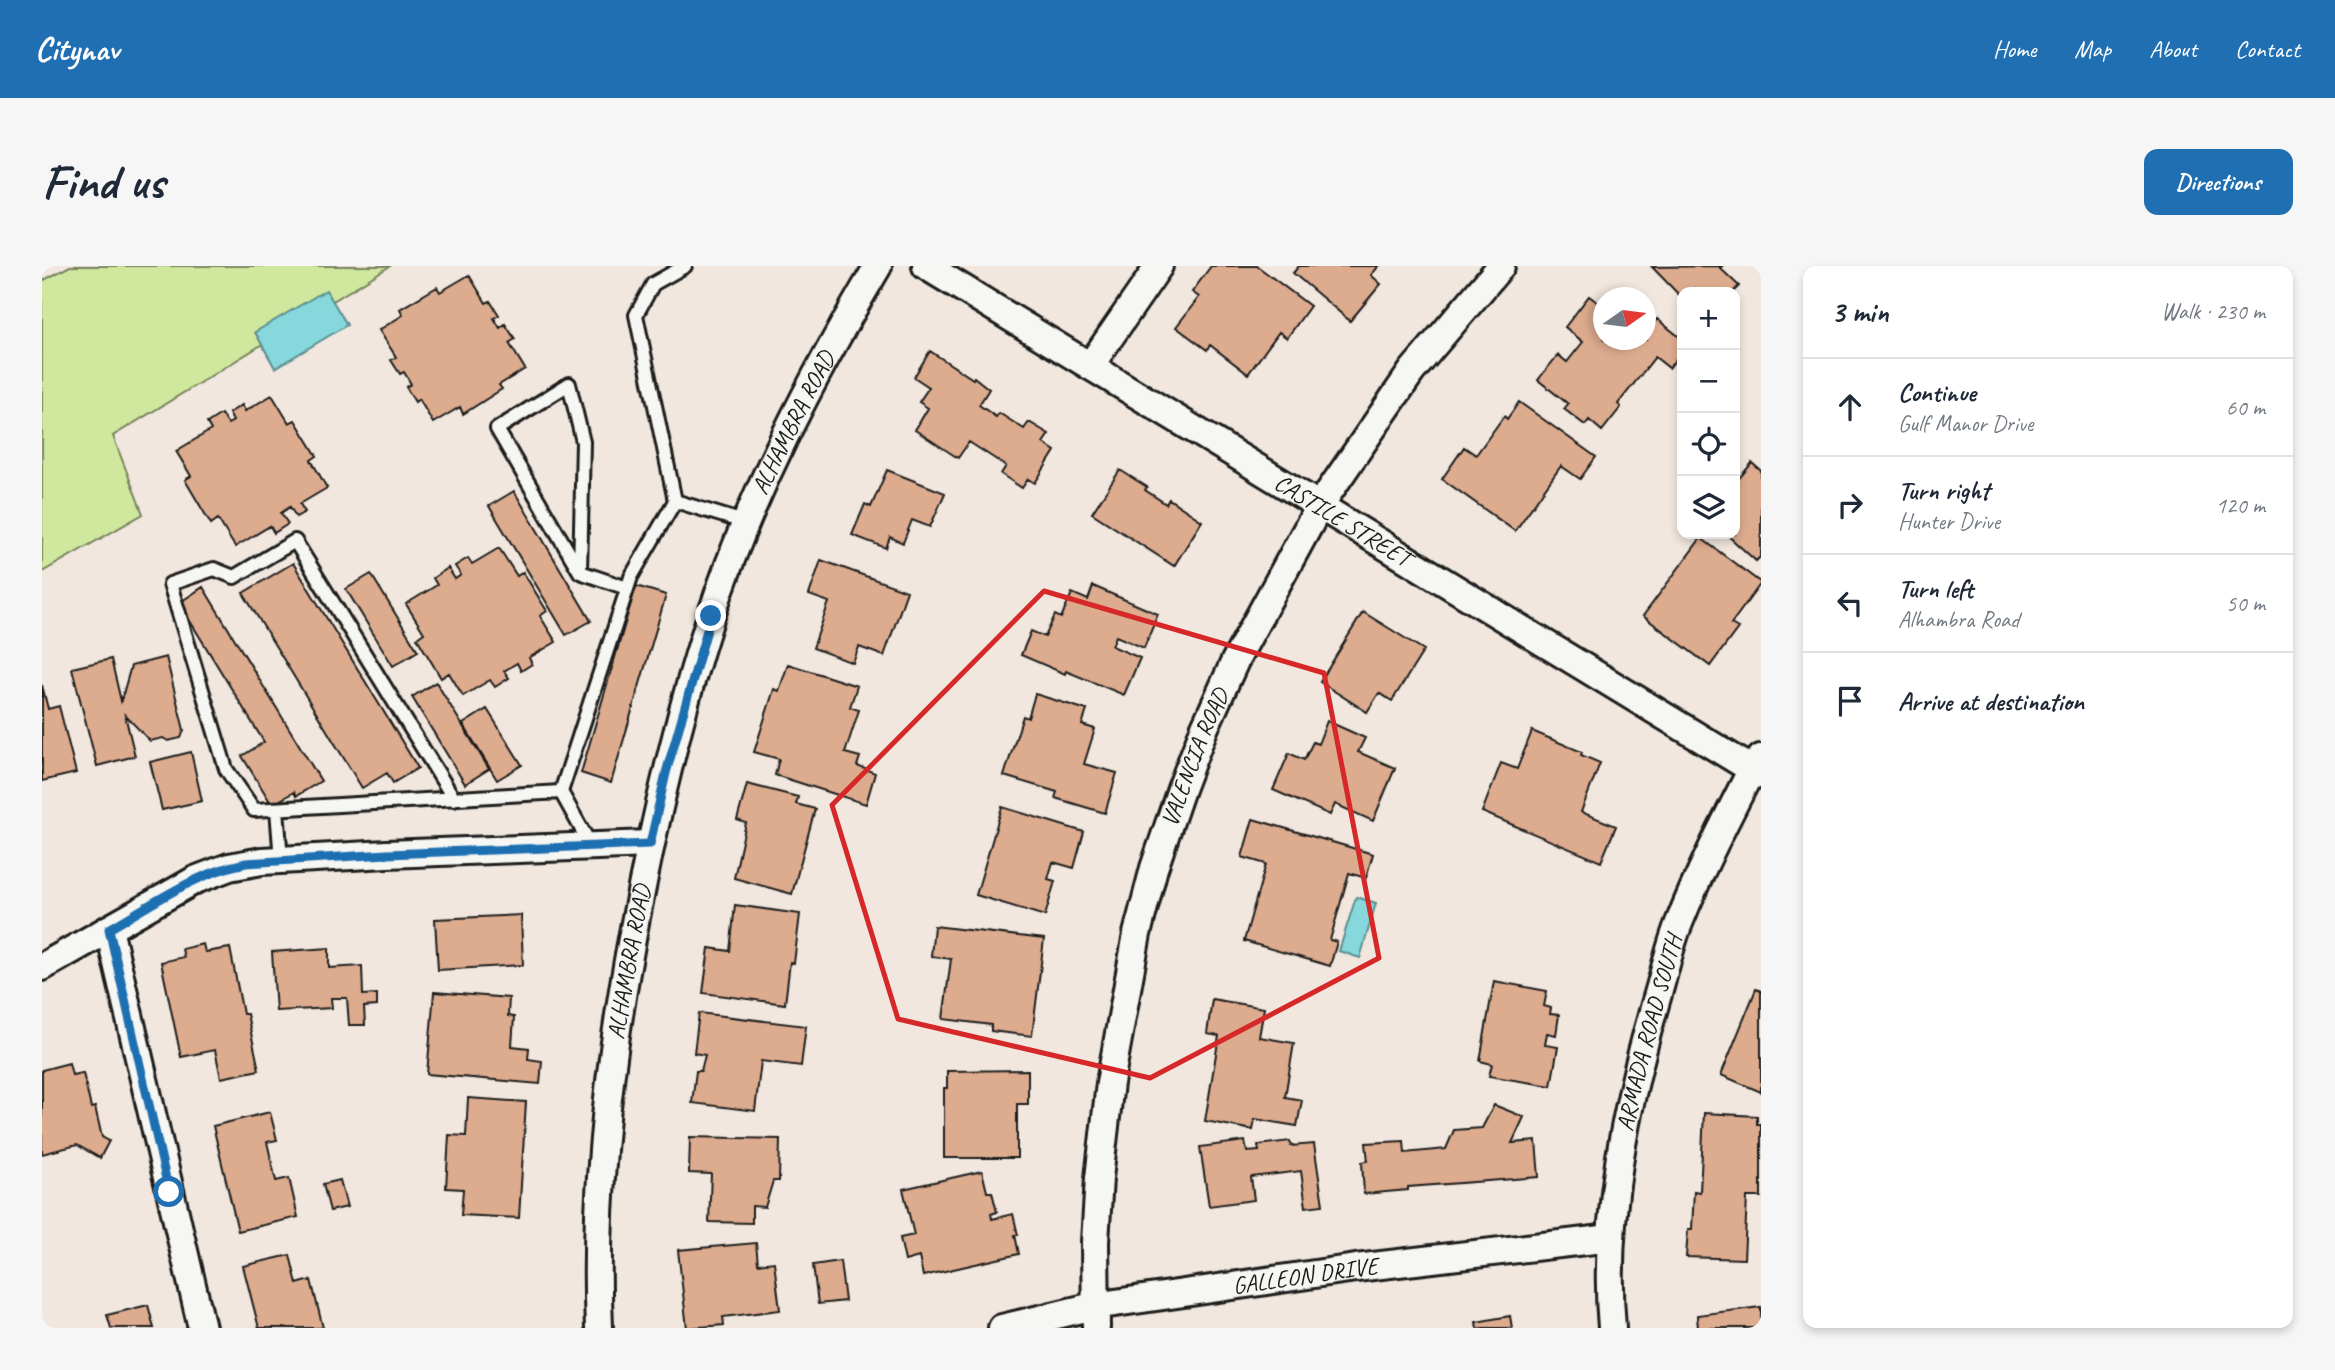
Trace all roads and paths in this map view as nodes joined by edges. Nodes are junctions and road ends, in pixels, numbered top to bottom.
1 (685, 266) edge
2 (878, 266) edge
3 (926, 266) edge
4 (1159, 266) edge
5 (1502, 266) edge
6 (1090, 366) junction
7 (675, 502) junction
8 (1321, 506) junction
9 (747, 523) junction
10 (580, 572) junction
11 (627, 588) junction
12 (1758, 767) edge
13 (561, 792) junction
14 (454, 799) junction
15 (277, 809) junction
16 (650, 844) junction
17 (591, 846) junction
18 (281, 860) junction
19 (109, 929) junction
20 (42, 967) edge
21 (1611, 1238) junction
22 (1095, 1317) edge
23 (202, 1328) edge
24 (599, 1328) edge
25 (1002, 1328) edge
26 (1612, 1328) edge

1 - 7 lane
2 - 9 street, ALHAMBRA ROAD
3 - 6 street, CASTILE STREET
4 - 6 street
5 - 8 street, VALENCIA ROAD
6 - 8 street, CASTILE STREET
7 - 9 lane
7 - 11 lane
8 - 12 street, CASTILE STREET
8 - 22 street, VALENCIA ROAD
9 - 16 street, ALHAMBRA ROAD
10 - 10 lane
10 - 11 lane
11 - 13 lane
12 - 21 street, ARMADA ROAD SOUTH
13 - 14 lane
13 - 17 lane
14 - 15 lane
14 - 15 lane
15 - 18 lane
16 - 17 street
16 - 24 street, ALHAMBRA ROAD
17 - 18 street
18 - 19 street
19 - 20 street
19 - 23 street
21 - 22 street, GALLEON DRIVE
21 - 26 street, ARMADA ROAD SOUTH
22 - 25 street, GALLEON DRIVE

